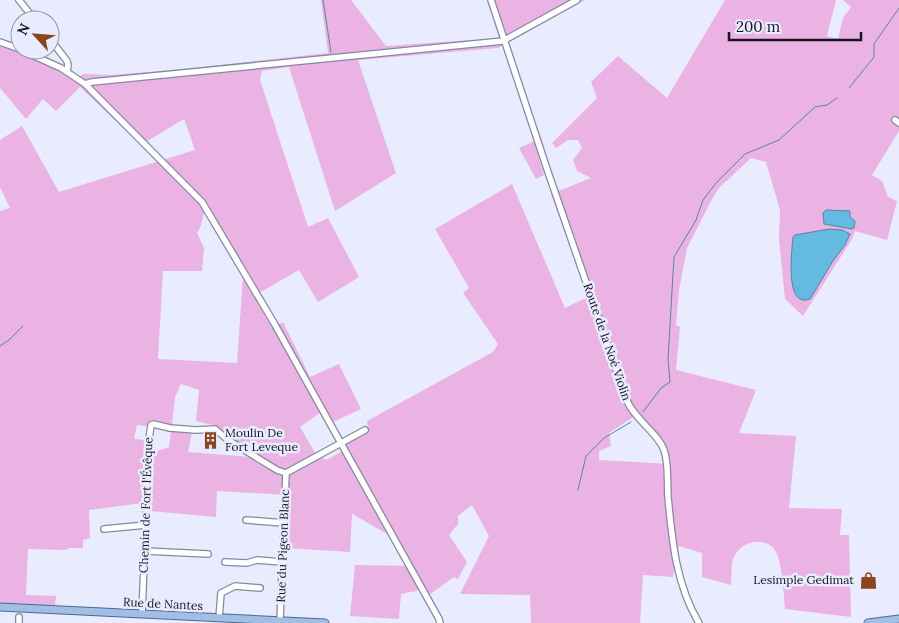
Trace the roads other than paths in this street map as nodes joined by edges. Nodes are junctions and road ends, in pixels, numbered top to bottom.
1 (19, 0) edge
2 (491, 0) edge
3 (577, 0) edge
4 (27, 10) edge
5 (503, 41) junction
6 (60, 52) edge
7 (43, 60) edge
8 (67, 71) junction
9 (85, 84) junction
10 (365, 430) dead end
11 (341, 443) junction
12 (286, 473) junction
13 (246, 520) dead end
14 (284, 523) junction
15 (146, 525) junction
16 (104, 528) dead end
17 (145, 551) junction
18 (208, 554) dead end
19 (225, 562) dead end
20 (282, 562) junction
21 (260, 588) dead end
22 (0, 607) edge
23 (142, 614) junction
24 (219, 618) junction
25 (899, 619) edge
26 (232, 621) edge
27 (242, 621) edge
28 (280, 621) junction
29 (699, 622) edge
30 (325, 623) edge
31 (440, 623) edge
32 (868, 623) edge

1 - 4 street
2 - 5 street, Route de la Noé Violin
3 - 5 street
5 - 9 street
5 - 29 street, Route de la Noé Violin
6 - 8 street
7 - 8 street
8 - 9 street
9 - 11 street
10 - 11 street, Rue du Pigeon Blanc
11 - 12 street, Rue du Pigeon Blanc
11 - 31 street
12 - 14 street, Rue du Pigeon Blanc
12 - 15 street, Chemin de Fort l'Évêque
13 - 14 street
14 - 20 street, Rue du Pigeon Blanc
15 - 16 street
15 - 17 street, Chemin de Fort l'Évêque
17 - 18 street
17 - 23 street, Chemin de Fort l'Évêque
19 - 20 street
20 - 28 street, Rue du Pigeon Blanc
21 - 24 street
22 - 23 main road, Rue de Nantes
23 - 24 main road, Rue de Nantes
24 - 26 main road, Rue de Nantes
25 - 32 main road
26 - 27 main road, Rue de Nantes
27 - 28 main road, Rue de Nantes
28 - 30 main road, Rue de Nantes

